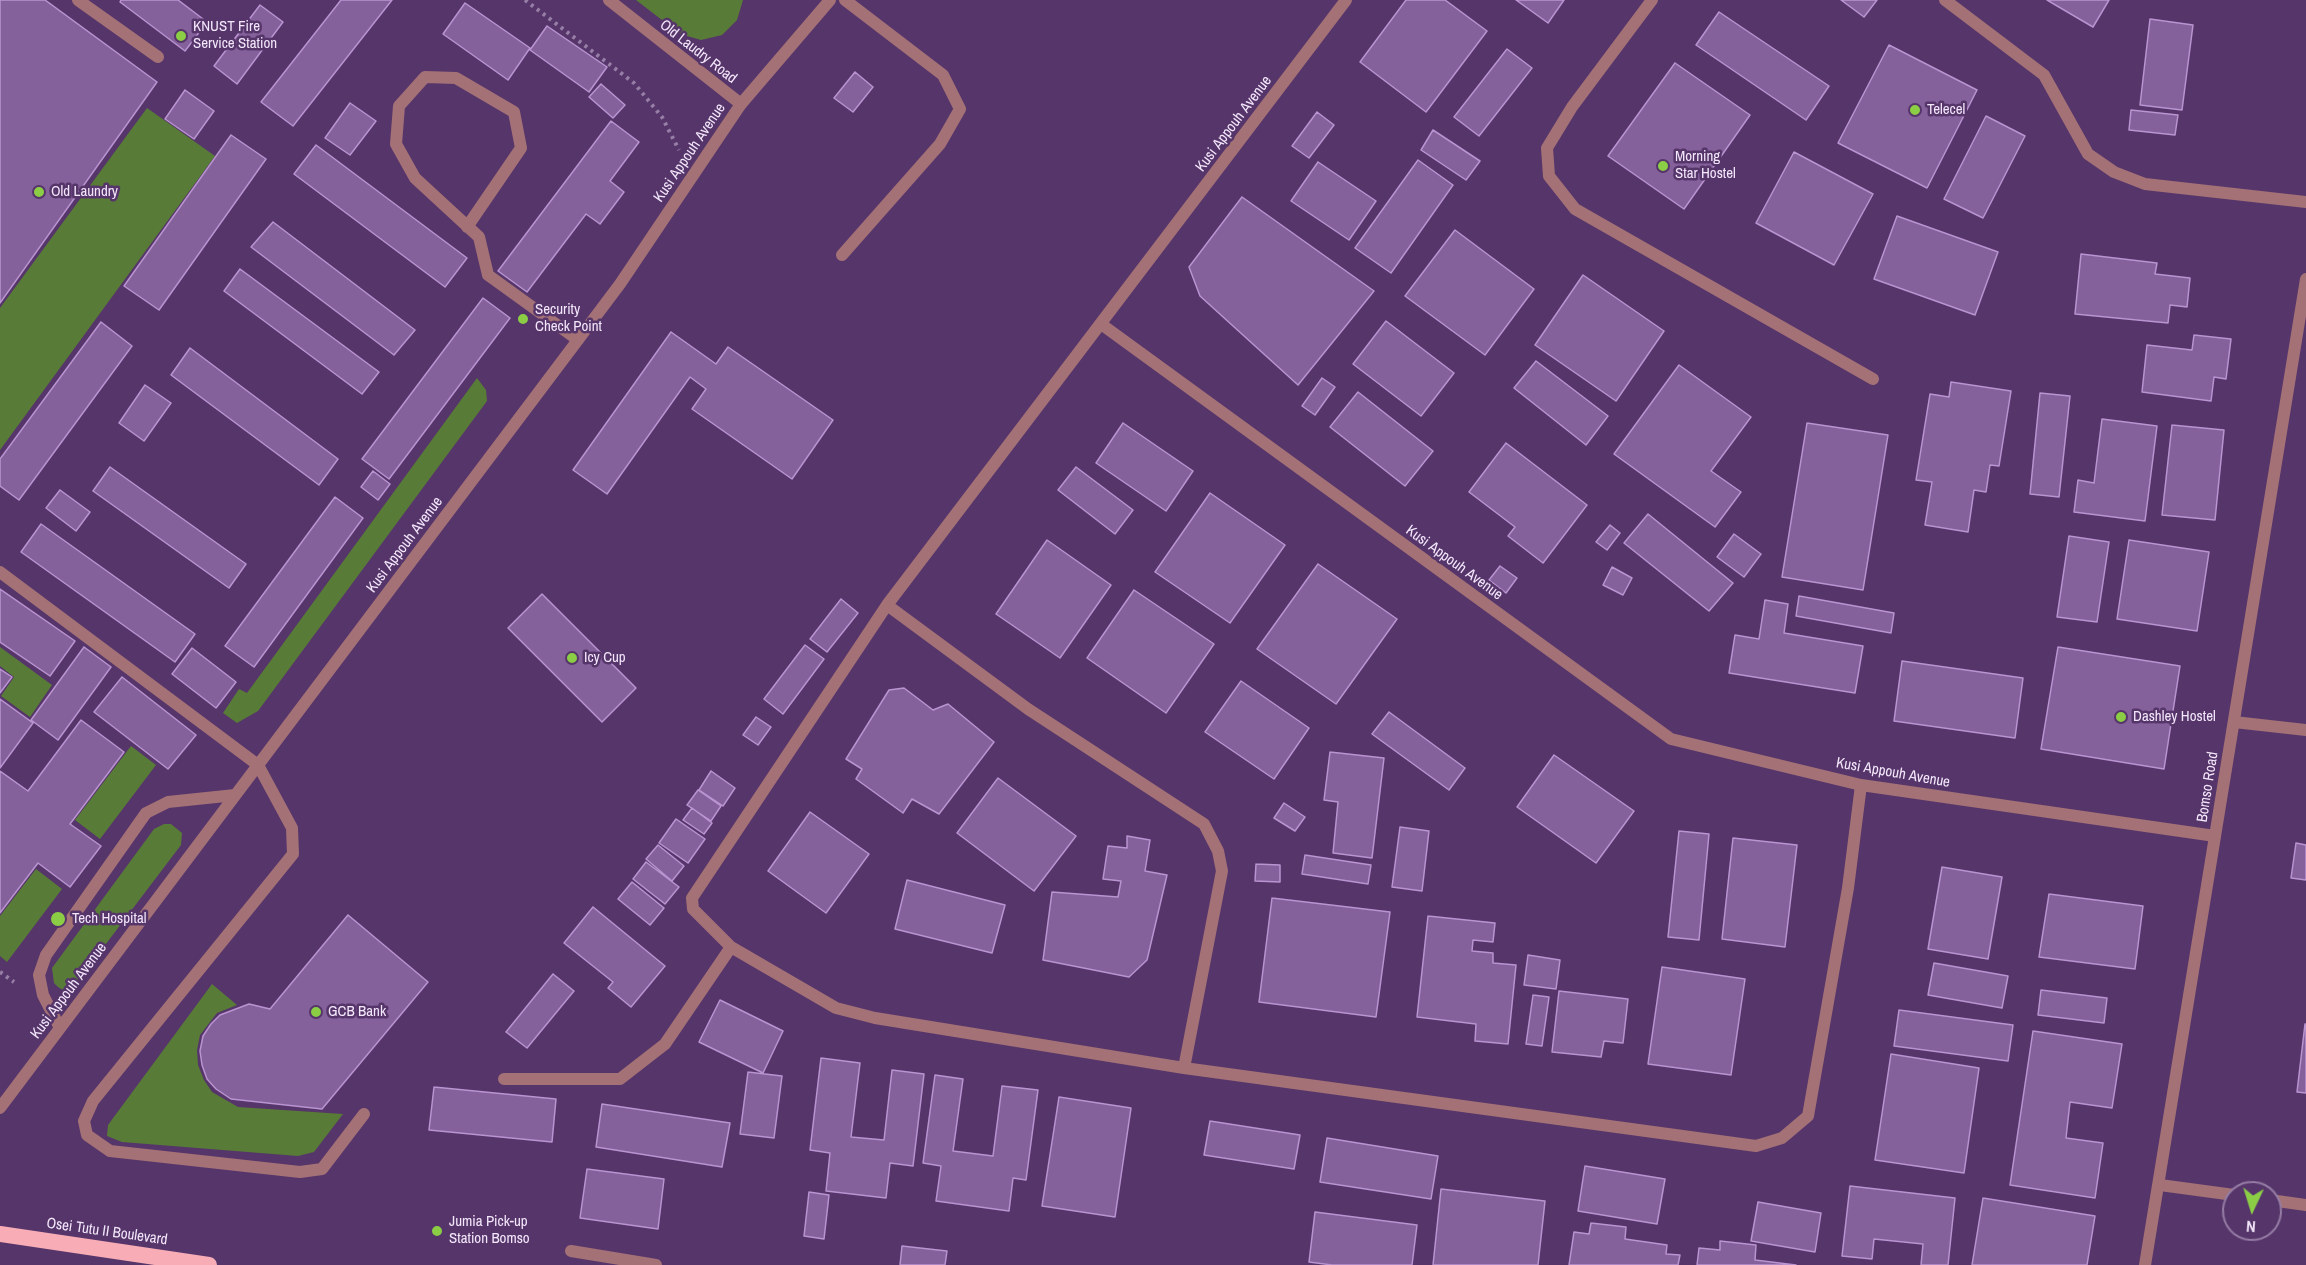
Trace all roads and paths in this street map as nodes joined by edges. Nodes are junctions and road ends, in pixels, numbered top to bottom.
1 (78, 0) edge
2 (525, 0) edge
3 (609, 0) edge
4 (830, 0) edge
5 (845, 0) edge
6 (1346, 0) edge
7 (1652, 0) edge
8 (1945, 0) edge
9 (158, 57) dead end
10 (741, 104) junction
11 (681, 153) dead end
12 (2306, 202) edge
13 (468, 226) junction
14 (843, 255) dead end
15 (2306, 279) edge
16 (1101, 324) junction
17 (578, 340) junction
18 (1873, 379) dead end
19 (0, 572) edge
20 (887, 605) junction
21 (2234, 722) junction
22 (2306, 730) edge
23 (258, 765) junction
24 (1861, 785) junction
25 (235, 795) junction
26 (2215, 836) junction
27 (731, 947) junction
28 (0, 972) edge
29 (17, 992) dead end
30 (60, 1028) junction
31 (1184, 1068) junction
32 (504, 1079) dead end
33 (0, 1107) edge
34 (364, 1114) dead end
35 (2160, 1185) junction
36 (2222, 1193) edge
37 (2282, 1202) edge
38 (2306, 1205) edge
39 (0, 1234) edge
40 (571, 1251) dead end
41 (209, 1265) edge
42 (656, 1265) edge
43 (2145, 1265) edge

1 - 9 street
2 - 11 path
3 - 10 street, Old Laudry Road
4 - 10 street, Kusi Appouh Avenue
5 - 14 street
6 - 16 street, Kusi Appouh Avenue
7 - 18 street
8 - 12 street
10 - 17 street, Kusi Appouh Avenue
13 - 13 street
13 - 17 street
15 - 21 street, Bomso Road
16 - 20 street
16 - 24 street, Kusi Appouh Avenue
17 - 23 street, Kusi Appouh Avenue
19 - 23 street
20 - 27 street
20 - 31 street
21 - 22 street
21 - 26 street, Bomso Road
23 - 25 street, Kusi Appouh Avenue
23 - 34 street
24 - 26 street, Kusi Appouh Avenue
24 - 31 street
25 - 30 street, Kusi Appouh Avenue
25 - 30 street
26 - 35 street, Bomso Road
27 - 31 street
27 - 32 street
28 - 29 path
30 - 33 street, Kusi Appouh Avenue
35 - 36 street
35 - 43 street, Bomso Road
37 - 38 street
39 - 41 highway, Osei Tutu II Boulevard
40 - 42 street

